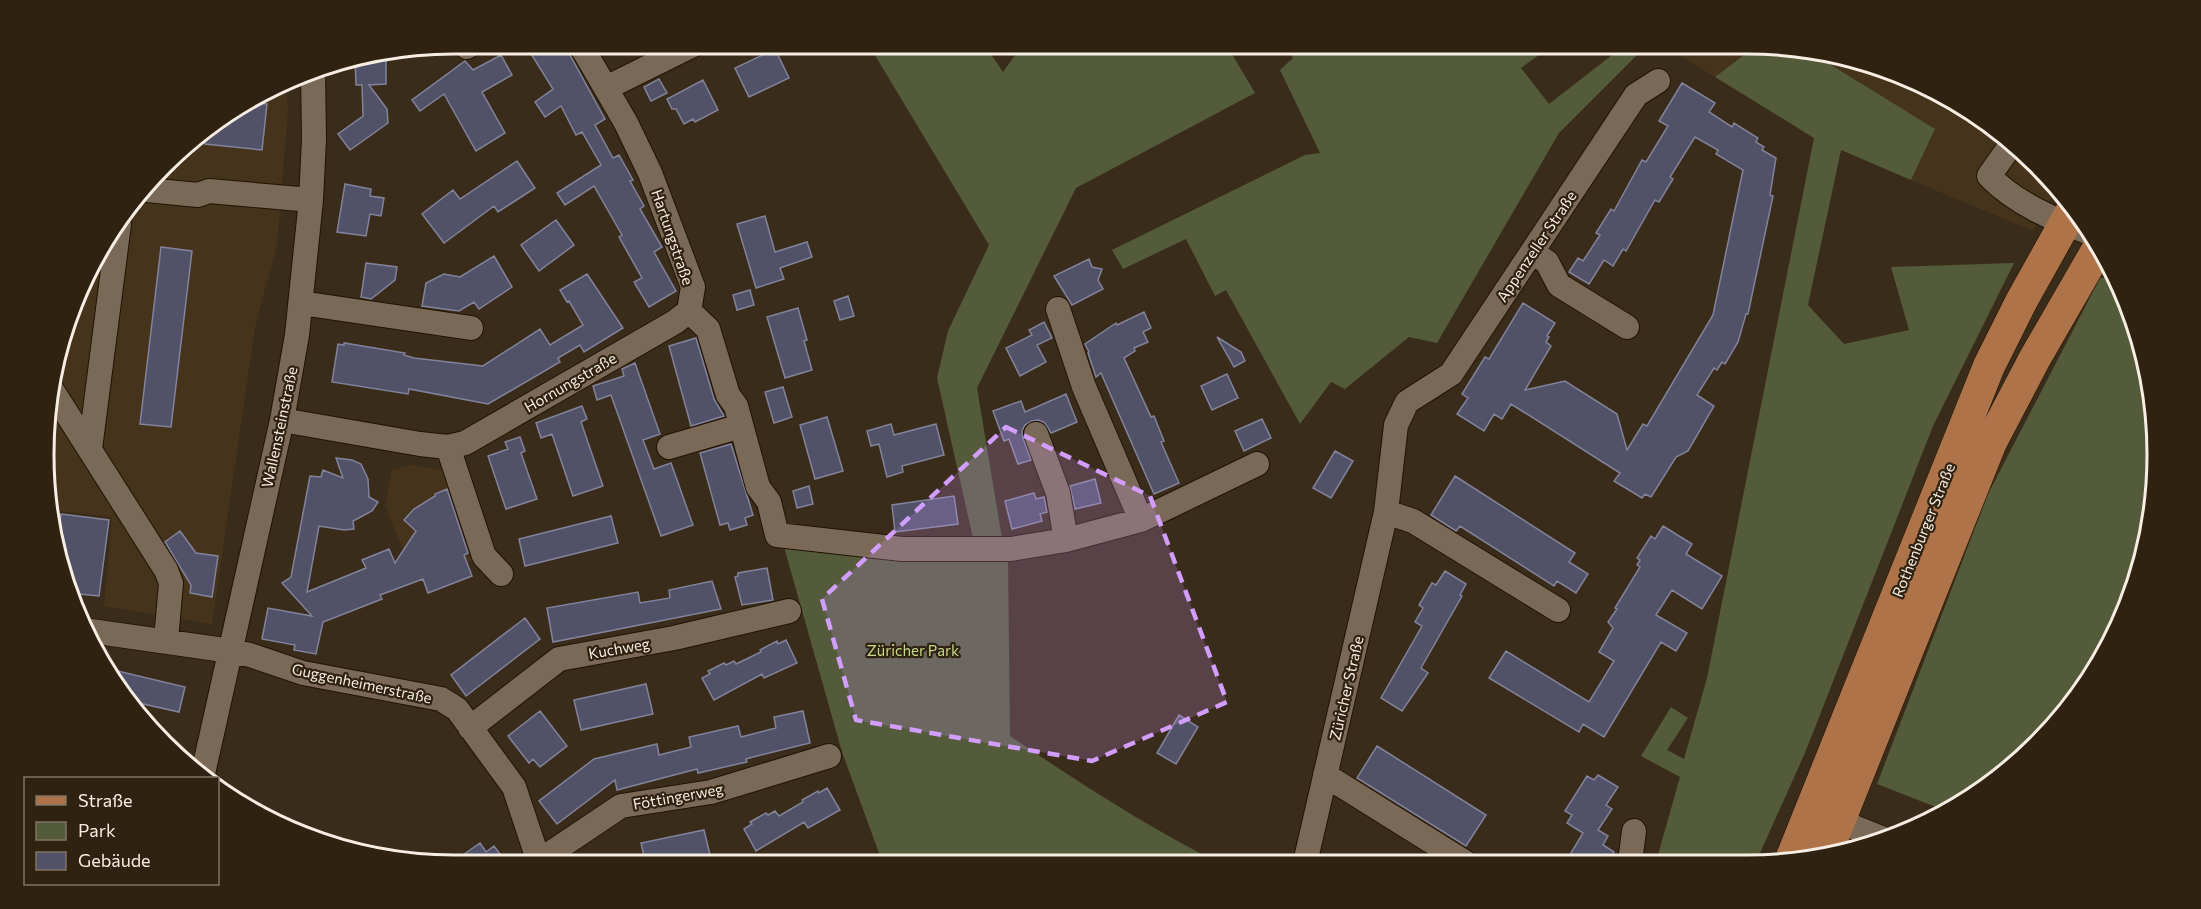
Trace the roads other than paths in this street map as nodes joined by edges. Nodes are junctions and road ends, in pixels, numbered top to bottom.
1 (586, 54) edge
2 (675, 54) edge
3 (313, 80) edge
4 (1658, 81) dead end
5 (606, 88) junction
6 (2007, 150) edge
7 (153, 191) edge
8 (310, 200) junction
9 (2069, 218) edge
10 (2075, 225) edge
11 (117, 239) edge
12 (1532, 252) junction
13 (2094, 256) edge
14 (301, 303) junction
15 (1058, 309) dead end
16 (689, 311) junction
17 (1627, 327) dead end
18 (471, 328) dead end
19 (58, 399) edge
20 (1407, 402) joint
21 (282, 420) junction
22 (741, 426) junction
23 (1036, 434) dead end
24 (448, 447) junction
25 (669, 447) dead end
26 (90, 448) junction
27 (1257, 464) dead end
28 (1386, 512) junction
29 (1141, 520) junction
30 (1066, 540) junction
31 (501, 574) dead end
32 (1558, 610) dead end
33 (789, 611) dead end
34 (95, 631) edge
35 (166, 640) junction
36 (231, 651) junction
37 (470, 728) junction
38 (829, 756) dead end
39 (205, 767) edge
40 (1325, 775) junction
41 (1825, 816) junction
42 (1634, 831) dead end
43 (1873, 835) edge
44 (1826, 847) edge
45 (1798, 852) edge
46 (534, 855) edge
47 (550, 855) edge
48 (1307, 855) edge
49 (1453, 855) edge
50 (1631, 855) edge

1 - 5 street, Hartungstraße
2 - 5 street
3 - 8 street, Wallensteinstraße
4 - 12 street, Appenzeller Straße
5 - 16 street, Hartungstraße
6 - 9 street
7 - 8 street
8 - 14 street, Wallensteinstraße
10 - 41 main road, Rothenburger Straße
11 - 26 street
12 - 17 street
12 - 20 street, Appenzeller Straße
13 - 41 main road, Rothenburger Straße
14 - 18 street
14 - 21 street, Wallensteinstraße
15 - 29 street
16 - 22 street
16 - 24 street, Hornungstraße
19 - 26 street
20 - 28 street, Züricher Straße
21 - 24 street, Hornungstraße
21 - 36 street, Wallensteinstraße
22 - 25 street
22 - 30 street
23 - 30 street
24 - 31 street
26 - 35 street
27 - 29 street
28 - 32 street
28 - 40 street, Züricher Straße
29 - 30 street
33 - 37 street, Kuchweg
34 - 35 street, Guggenheimerstraße
35 - 36 street, Guggenheimerstraße
36 - 37 street, Guggenheimerstraße
36 - 39 street, Wallensteinstraße
37 - 46 street, Guggenheimerstraße
38 - 47 street, Föttingerweg
40 - 48 street, Züricher Straße
40 - 49 street
41 - 43 street
41 - 44 main road, Rothenburger Straße
41 - 45 main road, Rothenburger Straße
42 - 50 street

